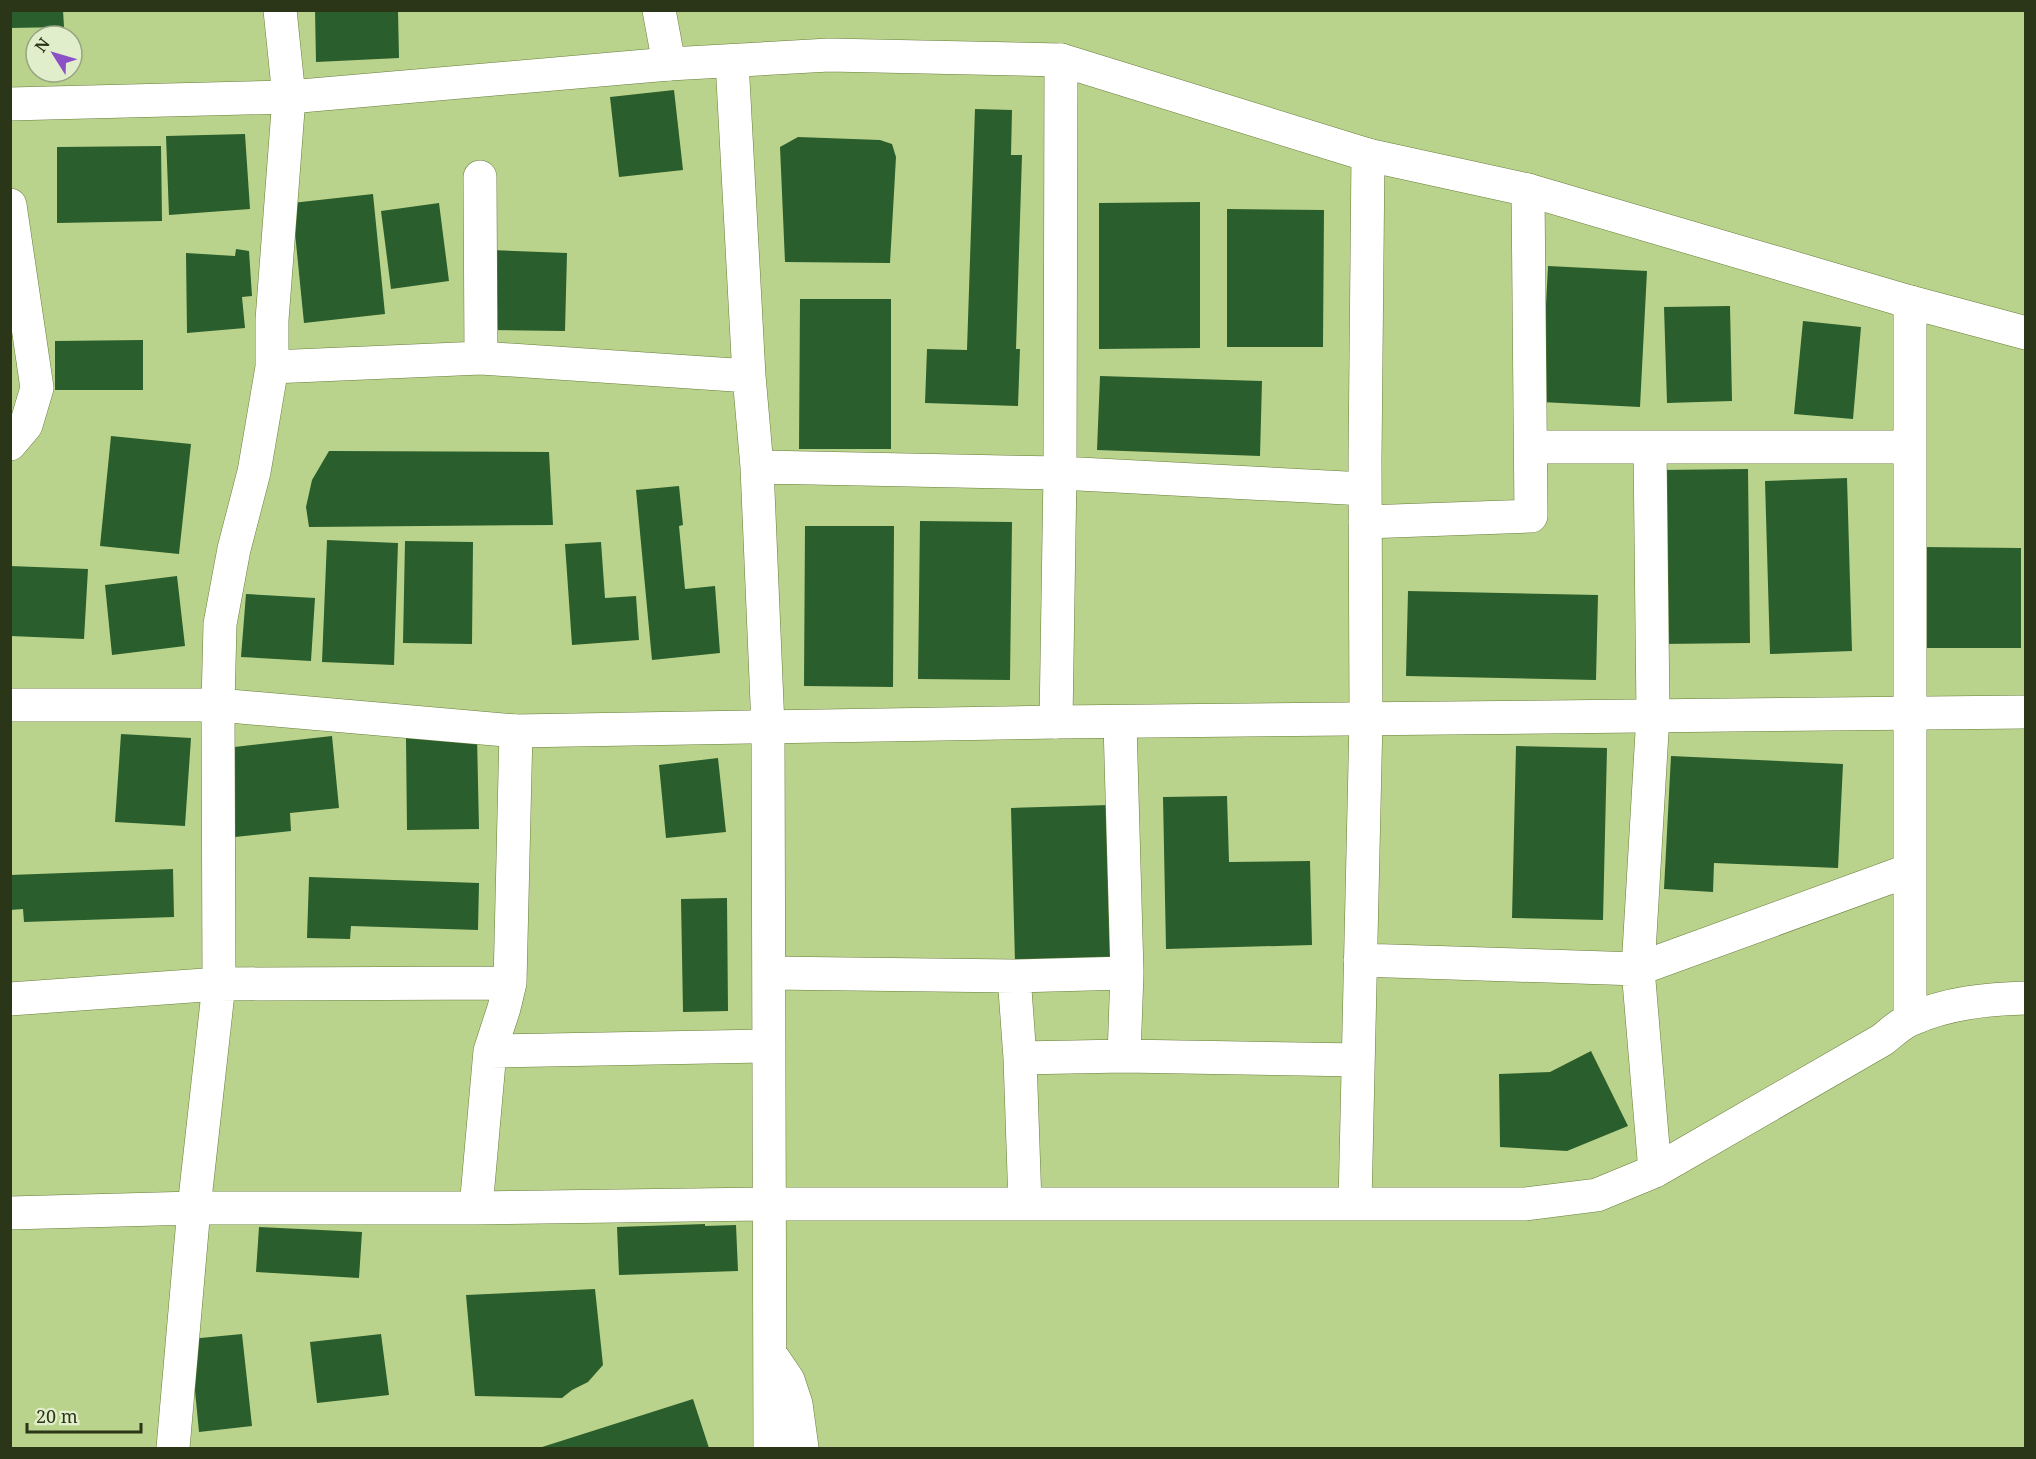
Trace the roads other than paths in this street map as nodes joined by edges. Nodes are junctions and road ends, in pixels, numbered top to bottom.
1 (280, 10) edge
2 (659, 10) edge
3 (1060, 60) junction
4 (732, 61) junction
5 (669, 64) junction
6 (289, 97) junction
7 (10, 104) edge
8 (1368, 155) junction
9 (480, 177) dead end
10 (1528, 190) junction
11 (10, 205) edge
12 (1910, 302) junction
13 (2025, 333) edge
14 (481, 358) junction
15 (272, 367) junction
16 (749, 376) junction
17 (10, 444) edge
18 (1530, 447) junction
19 (1650, 447) junction
20 (1910, 447) junction
21 (757, 467) junction
22 (1060, 473) junction
23 (1365, 489) junction
24 (1365, 522) junction
25 (10, 705) edge
26 (218, 705) junction
27 (1910, 712) junction
28 (2025, 712) edge
29 (1653, 716) junction
30 (1366, 719) junction
31 (1056, 722) junction
32 (1120, 723) junction
33 (768, 727) junction
34 (516, 731) junction
35 (1910, 870) junction
36 (1360, 960) junction
37 (1638, 969) junction
38 (769, 972) junction
39 (1127, 973) junction
40 (1014, 976) junction
41 (510, 983) junction
42 (219, 984) junction
43 (2025, 998) edge
44 (10, 999) edge
45 (1910, 1019) junction
46 (769, 1046) junction
47 (490, 1051) junction
48 (1124, 1056) junction
49 (1020, 1058) junction
50 (1358, 1060) junction
51 (1655, 1171) junction
52 (769, 1204) junction
53 (1025, 1204) junction
54 (1355, 1204) junction
55 (194, 1208) junction
56 (476, 1208) junction
57 (10, 1213) edge
58 (770, 1353) junction
59 (173, 1449) edge
60 (770, 1449) edge
61 (802, 1449) edge

1 - 6 street
2 - 5 street
3 - 4 street
3 - 8 street
3 - 22 street
4 - 5 street
4 - 16 street
5 - 6 street
6 - 7 street
6 - 15 street
8 - 10 street
8 - 23 street
9 - 14 street
10 - 12 street
10 - 18 street
11 - 17 street
12 - 13 street
12 - 20 street
14 - 15 street
14 - 16 street
15 - 26 street
16 - 21 street
18 - 19 street
18 - 24 street
19 - 20 street
19 - 29 street
20 - 27 street
21 - 22 street
21 - 33 street
22 - 23 street
22 - 31 street
23 - 24 street
24 - 30 street
25 - 26 street
26 - 34 street
26 - 42 street
27 - 28 street
27 - 29 street
27 - 35 street
29 - 30 street
29 - 37 street
30 - 32 street
30 - 36 street
31 - 32 street
31 - 33 street
32 - 39 street
33 - 34 street
33 - 38 street
34 - 41 street
35 - 37 street
35 - 45 street
36 - 37 street
36 - 50 street
37 - 51 street
38 - 40 street
38 - 46 street
39 - 40 street
39 - 48 street
40 - 49 street
41 - 42 street
41 - 47 street
42 - 44 street
42 - 55 street
43 - 45 street
45 - 51 street
46 - 47 street
46 - 52 street
47 - 56 street
48 - 49 street
48 - 50 street
49 - 53 street
50 - 54 street
51 - 54 street
52 - 53 street
52 - 56 street
52 - 58 street
53 - 54 street
55 - 56 street
55 - 57 street
55 - 59 street
58 - 60 street
58 - 61 street

